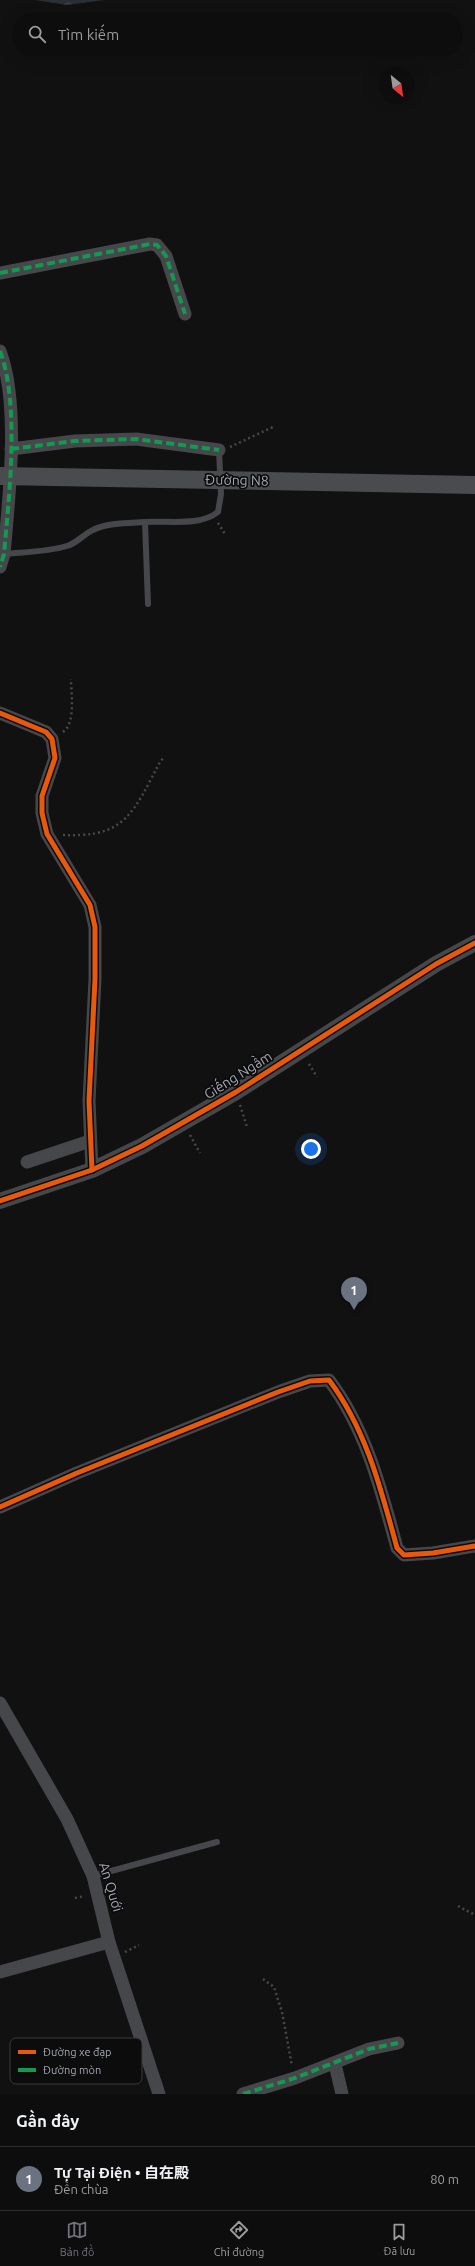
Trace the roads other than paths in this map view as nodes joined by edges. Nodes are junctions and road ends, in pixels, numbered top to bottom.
1 (0, 273) edge
2 (185, 314) dead end
3 (0, 351) edge
4 (11, 448) junction
5 (219, 450) joint
6 (5, 476) edge
7 (220, 480) junction
8 (475, 485) edge
9 (145, 522) junction
10 (4, 554) junction
11 (0, 568) edge
12 (148, 604) dead end
13 (0, 713) edge
14 (475, 944) edge
15 (90, 1141) junction
16 (27, 1162) dead end
17 (92, 1170) junction
18 (0, 1201) edge
19 (0, 1507) edge
20 (475, 1546) edge
21 (0, 1703) edge
22 (218, 1842) dead end
23 (93, 1876) junction
24 (109, 1942) junction
25 (0, 1972) edge
26 (141, 2038) edge
27 (142, 2042) edge
28 (398, 2043) dead end
29 (335, 2064) junction
30 (159, 2094) edge
31 (243, 2094) edge
32 (342, 2094) edge

1 - 2 street
3 - 4 street
4 - 5 street
4 - 6 street
5 - 7 lane
6 - 7 main road, Đường N8
6 - 10 street
7 - 8 main road, Đường N8
7 - 9 lane
9 - 10 lane
9 - 12 lane
10 - 11 street
13 - 15 street
14 - 17 street, Giếng Ngầm
15 - 16 street
15 - 17 street
17 - 18 street, Giếng Ngầm
19 - 20 street
21 - 23 street, An Quới
22 - 23 lane
23 - 24 street, An Quới
24 - 25 street
24 - 26 street, An Quới
27 - 30 street, An Quới
28 - 29 street
29 - 31 street
29 - 32 street

